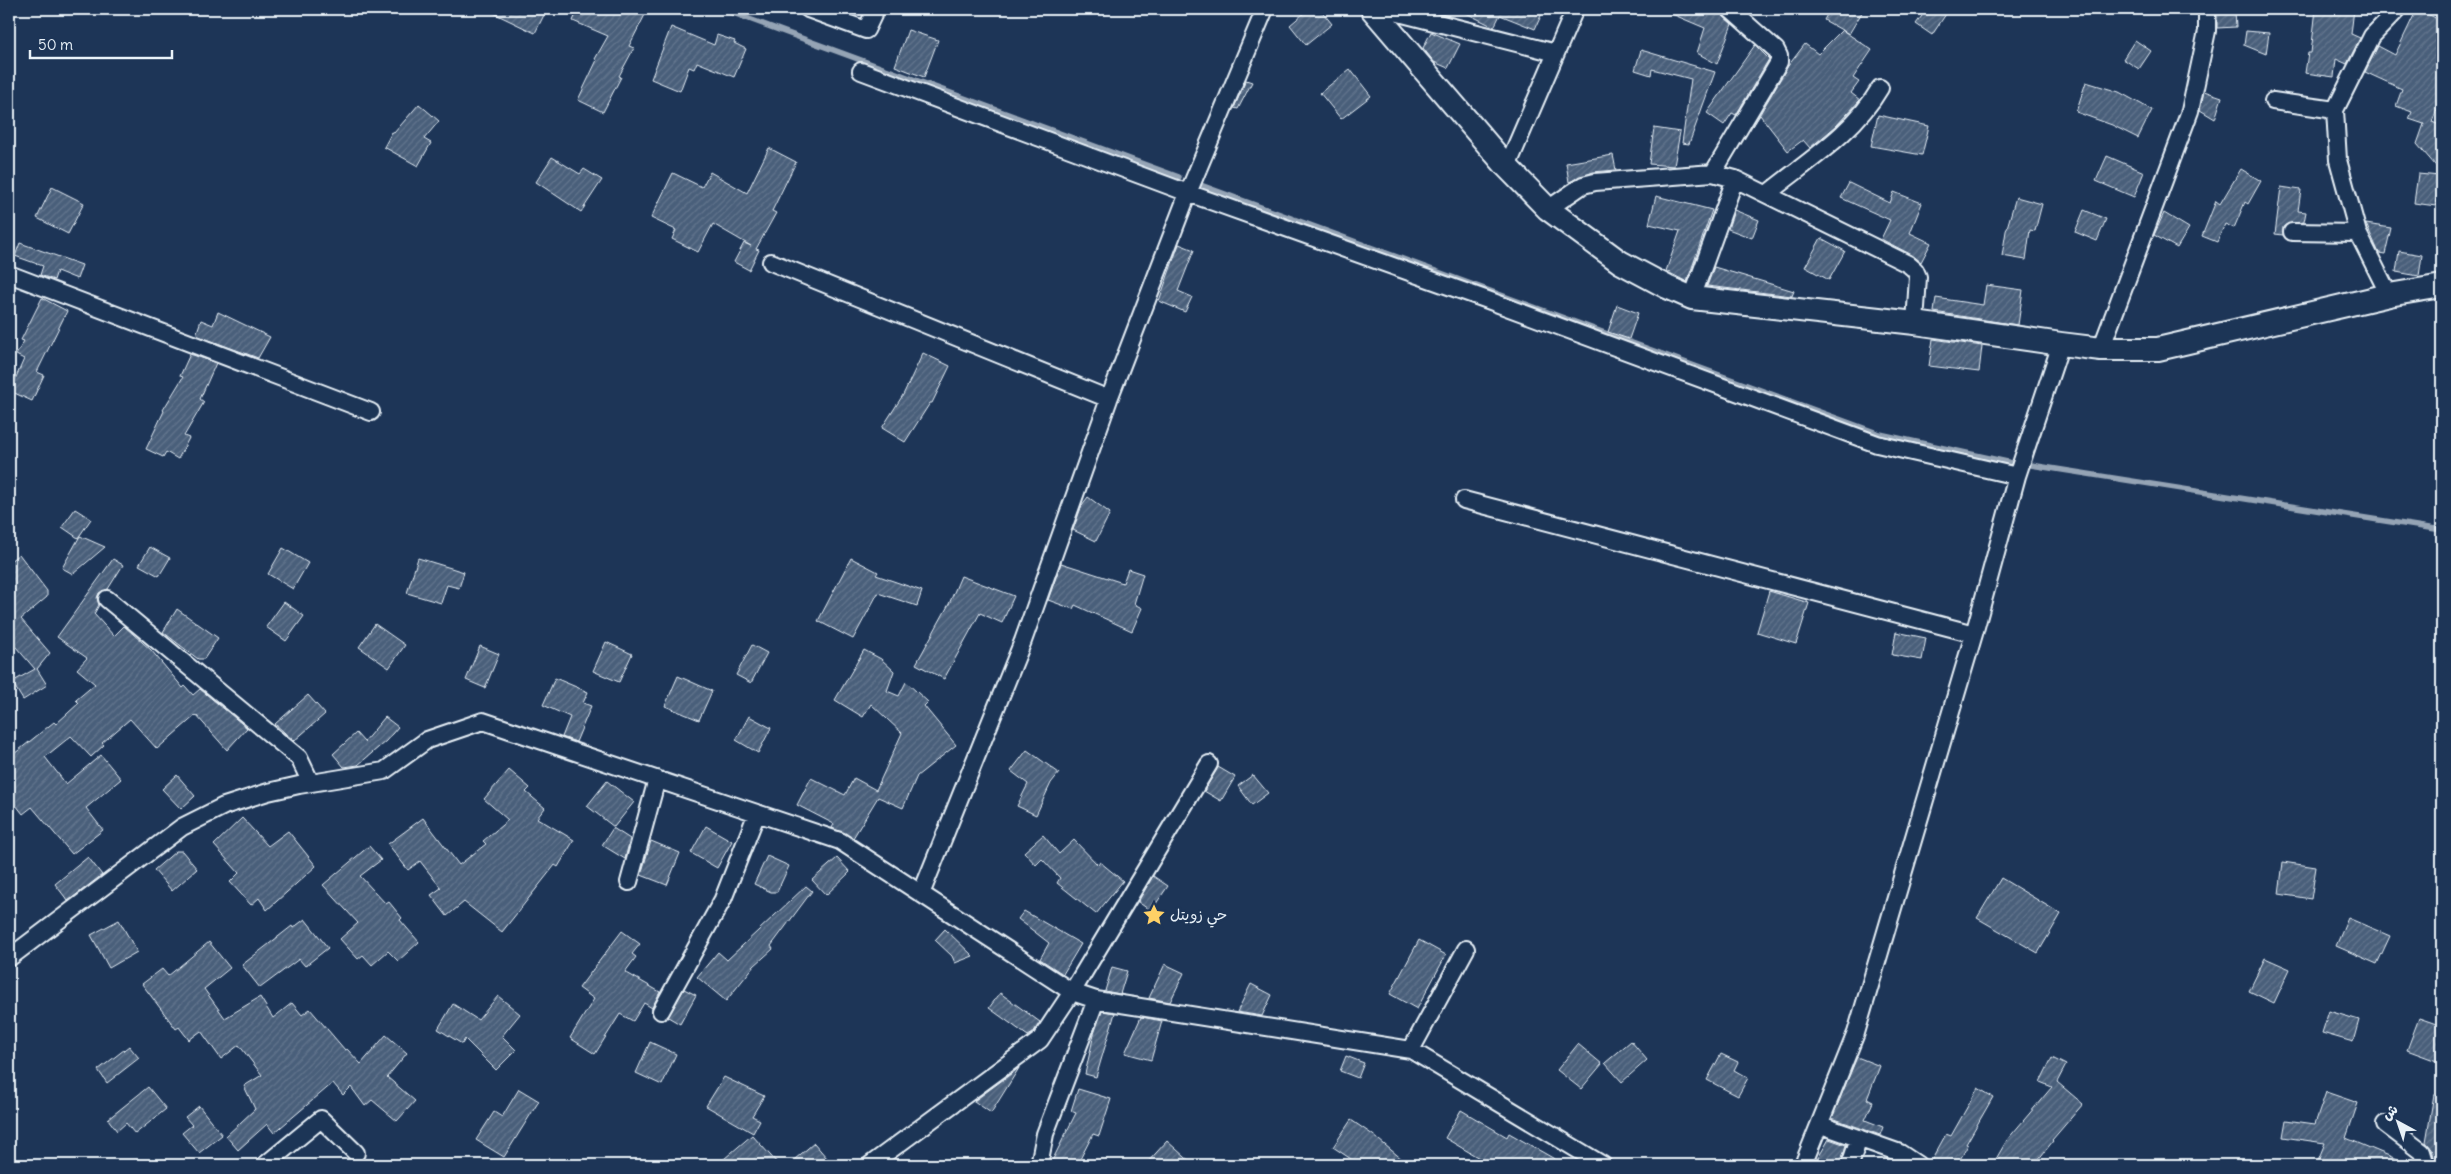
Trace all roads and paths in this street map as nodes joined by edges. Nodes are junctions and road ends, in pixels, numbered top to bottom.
1 (808, 9) edge
2 (876, 9) edge
3 (1265, 9) edge
4 (1372, 9) edge
5 (1384, 9) edge
6 (1575, 9) edge
7 (1730, 9) edge
8 (2206, 9) edge
9 (2398, 9) edge
10 (1556, 53) junction
11 (861, 71) dead end
12 (1880, 88) dead end
13 (2272, 101) dead end
14 (2335, 110) junction
15 (1507, 167) junction
16 (1713, 174) junction
17 (1736, 179) junction
18 (1188, 193) junction
19 (1767, 194) junction
20 (1548, 209) junction
21 (2292, 232) dead end
22 (2358, 233) junction
23 (771, 262) dead end
24 (9, 274) edge
25 (2442, 286) edge
26 (2389, 296) junction
27 (1692, 298) junction
28 (1914, 323) junction
29 (2061, 344) junction
30 (2101, 349) junction
31 (1109, 399) junction
32 (371, 412) dead end
33 (2017, 476) junction
34 (1464, 500) dead end
35 (107, 599) dead end
36 (1974, 634) junction
37 (1209, 764) dead end
38 (657, 779) junction
39 (310, 783) junction
40 (757, 813) junction
41 (629, 882) dead end
42 (921, 894) junction
43 (1466, 950) dead end
44 (9, 958) edge
45 (1072, 992) junction
46 (1096, 1000) junction
47 (661, 1011) dead end
48 (1411, 1050) junction
49 (2385, 1124) dead end
50 (1821, 1125) junction
51 (1859, 1138) junction
52 (356, 1153) dead end
53 (265, 1165) edge
54 (870, 1165) edge
55 (1038, 1165) edge
56 (1603, 1165) edge
57 (1803, 1165) edge
58 (1850, 1165) edge
59 (1918, 1165) edge
60 (2426, 1165) edge

1 - 2 street
3 - 18 street
4 - 15 street
5 - 10 street
6 - 10 street
7 - 16 street
8 - 30 street
9 - 14 street
10 - 15 street
11 - 18 street
12 - 19 street
13 - 14 street
14 - 22 street
15 - 20 street
16 - 17 street
16 - 20 street
17 - 19 street
17 - 27 street
18 - 31 street
18 - 33 street
19 - 28 street
20 - 27 street
21 - 22 street
22 - 26 street
23 - 31 street
24 - 32 street
25 - 26 street
26 - 30 street
27 - 28 street
28 - 29 street
29 - 30 street
29 - 33 street
31 - 42 street
33 - 36 street
34 - 36 street
35 - 39 street
36 - 50 street
37 - 45 street
38 - 39 street
38 - 40 street
38 - 41 street
39 - 44 street
40 - 42 street
40 - 47 street
42 - 45 street
43 - 48 street
45 - 46 street
45 - 54 street
46 - 48 street
46 - 55 street
48 - 56 street
49 - 60 street
50 - 51 street
50 - 57 street
51 - 58 street
51 - 59 street
52 - 53 street

